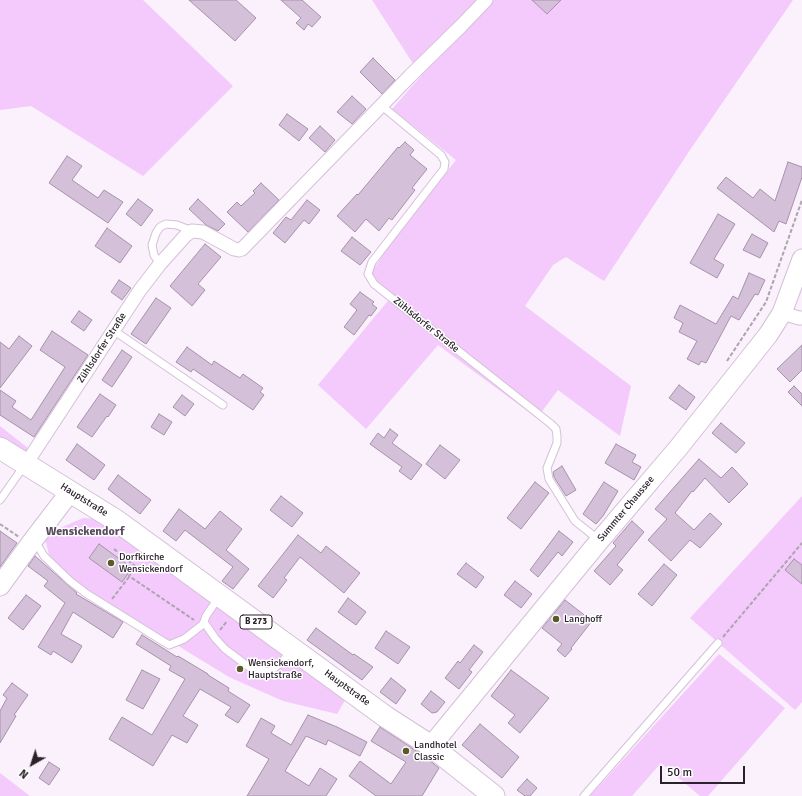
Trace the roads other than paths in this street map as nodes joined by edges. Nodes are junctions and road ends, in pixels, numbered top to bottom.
1 (486, 0) edge
2 (382, 106) junction
3 (192, 231) junction
4 (802, 259) edge
5 (160, 264) junction
6 (782, 313) junction
7 (802, 318) edge
8 (113, 330) junction
9 (223, 405) dead end
10 (0, 448) edge
11 (26, 464) junction
12 (70, 492) junction
13 (0, 500) edge
14 (600, 540) junction
15 (27, 541) junction
16 (0, 586) edge
17 (220, 596) junction
18 (203, 623) junction
19 (718, 643) road end
20 (292, 648) junction
21 (430, 746) junction
22 (494, 796) edge
23 (584, 796) edge

1 - 2 street
2 - 3 street
2 - 14 lane, Zühlsdorfer Straße
3 - 5 street, Zühlsdorfer Straße
3 - 5 lane
4 - 6 main road, Summter Chaussee
5 - 8 street, Zühlsdorfer Straße
6 - 7 street
6 - 14 main road, Summter Chaussee
8 - 9 lane
8 - 11 street, Zühlsdorfer Straße
10 - 11 main road, Hauptstraße / B 273
11 - 12 main road, Hauptstraße / B 273
11 - 13 lane
12 - 15 main road
12 - 17 main road, Hauptstraße / B 273
14 - 21 main road, Summter Chaussee
15 - 16 main road
15 - 18 lane
17 - 18 lane
17 - 20 main road, Hauptstraße / B 273
18 - 20 lane
19 - 23 lane
20 - 21 main road, Hauptstraße / B 273
21 - 22 main road, Hauptstraße / B 273

